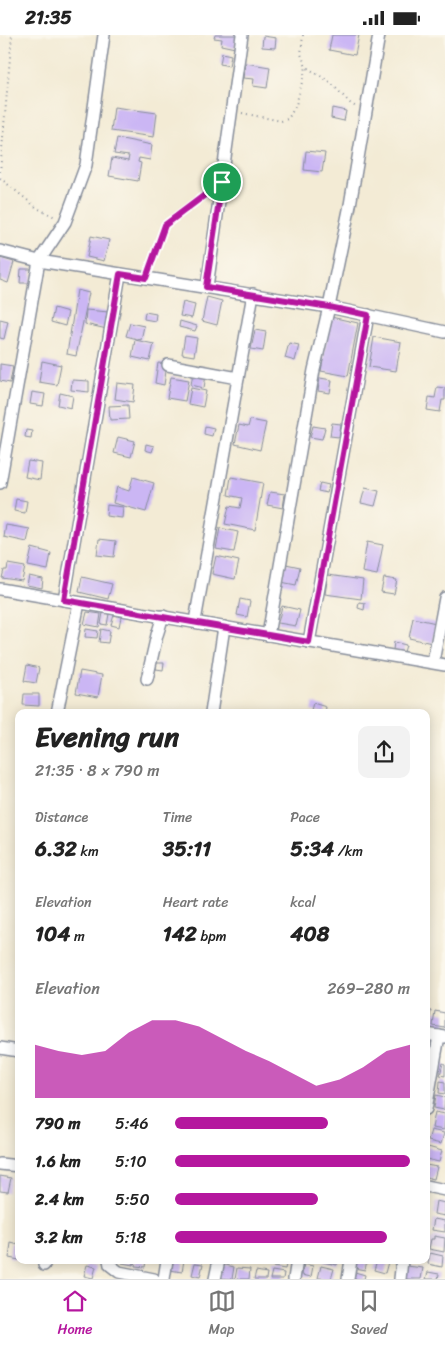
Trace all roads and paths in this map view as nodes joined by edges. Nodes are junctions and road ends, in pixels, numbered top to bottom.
1 (12, 35) edge
2 (104, 35) edge
3 (242, 35) edge
4 (303, 35) edge
5 (379, 35) edge
6 (306, 67) junction
7 (232, 111) junction
8 (366, 114) junction
9 (0, 172) edge
10 (0, 178) edge
11 (222, 182) junction
12 (65, 222) junction
13 (0, 251) edge
14 (39, 261) junction
15 (120, 274) junction
16 (146, 278) junction
17 (206, 287) junction
18 (253, 294) junction
19 (329, 307) junction
20 (368, 315) junction
21 (445, 332) edge
22 (168, 365) dead end
23 (238, 378) junction
24 (0, 483) edge
25 (0, 589) edge
26 (445, 598) edge
27 (64, 600) junction
28 (79, 603) junction
29 (163, 616) junction
30 (195, 621) junction
31 (224, 627) junction
32 (268, 635) junction
33 (309, 642) junction
34 (433, 662) junction
35 (445, 665) edge
36 (147, 679) dead end
37 (58, 709) edge
38 (212, 709) edge
39 (442, 1036) edge
40 (0, 1048) edge
41 (15, 1050) edge
42 (430, 1091) edge
43 (0, 1163) edge
44 (15, 1166) edge
45 (430, 1187) edge
46 (445, 1190) edge
47 (110, 1264) edge
48 (166, 1264) edge
49 (217, 1264) edge
50 (297, 1264) edge
51 (350, 1264) edge
52 (402, 1264) edge
53 (154, 1279) edge
54 (164, 1279) edge
55 (215, 1279) edge
56 (294, 1279) edge
57 (348, 1279) edge
58 (400, 1279) edge

1 - 9 path
2 - 12 street
3 - 7 street
4 - 6 path
5 - 8 street
6 - 7 path
6 - 8 path
7 - 11 street
8 - 19 street
10 - 12 path
11 - 16 path
11 - 17 street
12 - 14 street
13 - 14 street
14 - 15 street
14 - 24 street
15 - 16 street
15 - 27 street
16 - 17 street
17 - 18 street
18 - 19 street
18 - 23 street
19 - 20 street
19 - 32 street
20 - 21 street
20 - 33 street
22 - 23 street
23 - 30 street
25 - 27 street
26 - 34 street
27 - 28 street
28 - 29 street
28 - 37 street
29 - 30 street
29 - 36 street
30 - 31 street
31 - 32 street
31 - 38 street
32 - 33 street
33 - 34 street
34 - 35 street
39 - 42 street
40 - 41 street
43 - 44 street
45 - 46 street
47 - 53 street
48 - 54 street
49 - 55 street
50 - 56 street
51 - 57 street
52 - 58 street

